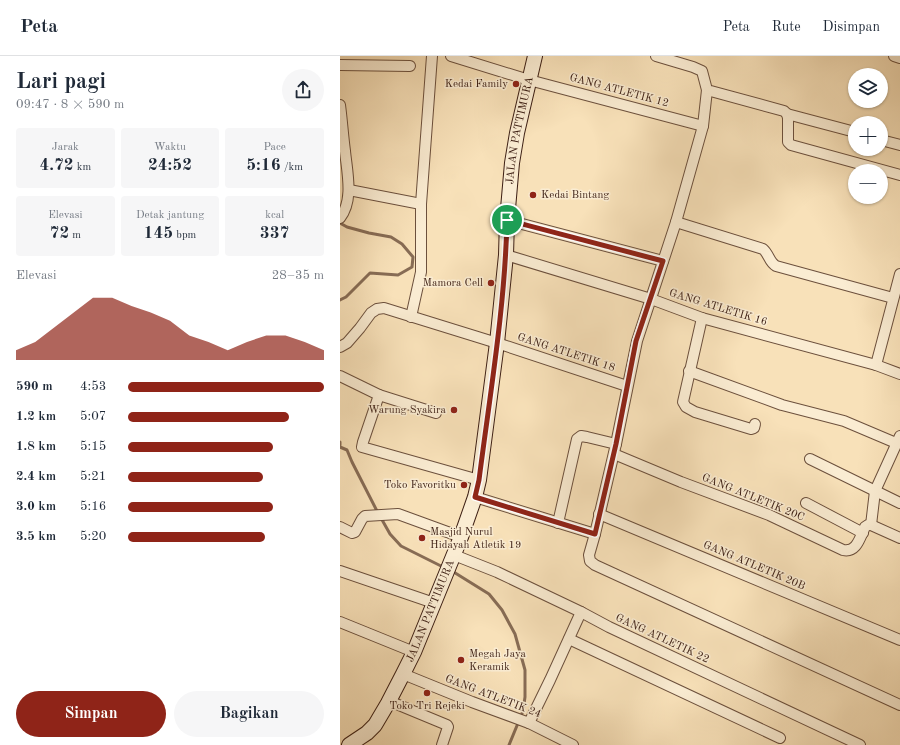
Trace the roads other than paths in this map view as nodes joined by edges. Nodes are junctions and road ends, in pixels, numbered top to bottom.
1 (432, 56) edge
2 (451, 56) edge
3 (535, 56) edge
4 (656, 56) edge
5 (894, 56) edge
6 (900, 58) edge
7 (340, 65) edge
8 (410, 66) dead end
9 (530, 80) junction
10 (708, 90) junction
11 (340, 105) edge
12 (787, 114) junction
13 (703, 126) junction
14 (848, 130) edge
15 (888, 142) edge
16 (900, 145) edge
17 (900, 175) edge
18 (349, 190) junction
19 (421, 204) junction
20 (342, 216) edge
21 (507, 220) junction
22 (676, 222) junction
23 (506, 255) junction
24 (663, 261) junction
25 (900, 274) edge
26 (893, 298) junction
27 (651, 299) junction
28 (411, 317) junction
29 (702, 318) junction
30 (497, 343) junction
31 (340, 347) edge
32 (876, 365) junction
33 (689, 371) junction
34 (900, 374) edge
35 (340, 376) edge
36 (627, 386) junction
37 (380, 395) junction
38 (436, 413) dead end
39 (755, 424) dead end
40 (899, 438) edge
41 (615, 449) junction
42 (810, 459) dead end
43 (479, 480) junction
44 (875, 491) junction
45 (475, 497) junction
46 (806, 503) dead end
47 (900, 503) edge
48 (599, 514) junction
49 (558, 523) junction
50 (871, 525) junction
51 (340, 527) edge
52 (862, 532) junction
53 (595, 534) junction
54 (461, 537) junction
55 (900, 538) edge
56 (450, 564) junction
57 (340, 571) edge
58 (434, 603) junction
59 (581, 612) junction
60 (340, 622) edge
61 (569, 639) junction
62 (900, 640) edge
63 (414, 652) junction
64 (403, 674) junction
65 (389, 700) junction
66 (900, 704) edge
67 (524, 721) junction
68 (780, 738) dead end
69 (349, 745) edge
70 (442, 745) edge
71 (574, 745) edge
72 (860, 745) edge

1 - 19 street
2 - 9 street, GANG ATLETIK 12
3 - 9 street, JALAN PATTIMURA
4 - 10 street
5 - 6 street
7 - 8 street
9 - 13 street, GANG ATLETIK 12
9 - 21 street, JALAN PATTIMURA
10 - 12 street
10 - 13 street
11 - 18 street
12 - 14 street
12 - 17 street
13 - 22 street
15 - 16 street
18 - 19 street
18 - 20 street
19 - 28 street
21 - 23 street, JALAN PATTIMURA
21 - 24 street
22 - 24 street
22 - 26 street
23 - 27 street, GANG ATLETIK 16
23 - 30 street, JALAN PATTIMURA
24 - 27 street
25 - 26 street
26 - 32 street
27 - 29 street, GANG ATLETIK 16
27 - 36 street
28 - 30 street, GANG ATLETIK 18
28 - 31 street, GANG ATLETIK 18
29 - 32 street, GANG ATLETIK 16
29 - 33 street
30 - 36 street, GANG ATLETIK 18
30 - 43 street, JALAN PATTIMURA
32 - 34 street, GANG ATLETIK 16
33 - 39 street
33 - 40 street
35 - 37 street
36 - 41 street
37 - 38 street
37 - 43 street
40 - 44 street
41 - 48 street
41 - 49 street
41 - 52 street, GANG ATLETIK 20C
42 - 44 street
43 - 45 street, JALAN PATTIMURA
44 - 47 street
44 - 50 street
45 - 49 street
45 - 54 street, JALAN PATTIMURA
46 - 52 street
48 - 53 street
48 - 62 street, GANG ATLETIK 20B
49 - 53 street
50 - 52 street, GANG ATLETIK 20C
50 - 55 street
51 - 54 street
53 - 66 street
54 - 56 street, JALAN PATTIMURA
56 - 58 street, JALAN PATTIMURA
56 - 59 street, GANG ATLETIK 22
57 - 58 street
58 - 63 street, JALAN PATTIMURA
59 - 61 street
59 - 72 street, GANG ATLETIK 22
60 - 63 street
61 - 67 street
61 - 68 street
63 - 64 street, JALAN PATTIMURA
64 - 65 street, JALAN PATTIMURA
64 - 67 street, GANG ATLETIK 24
65 - 69 street, JALAN PATTIMURA
65 - 70 street
67 - 71 street, GANG ATLETIK 24

